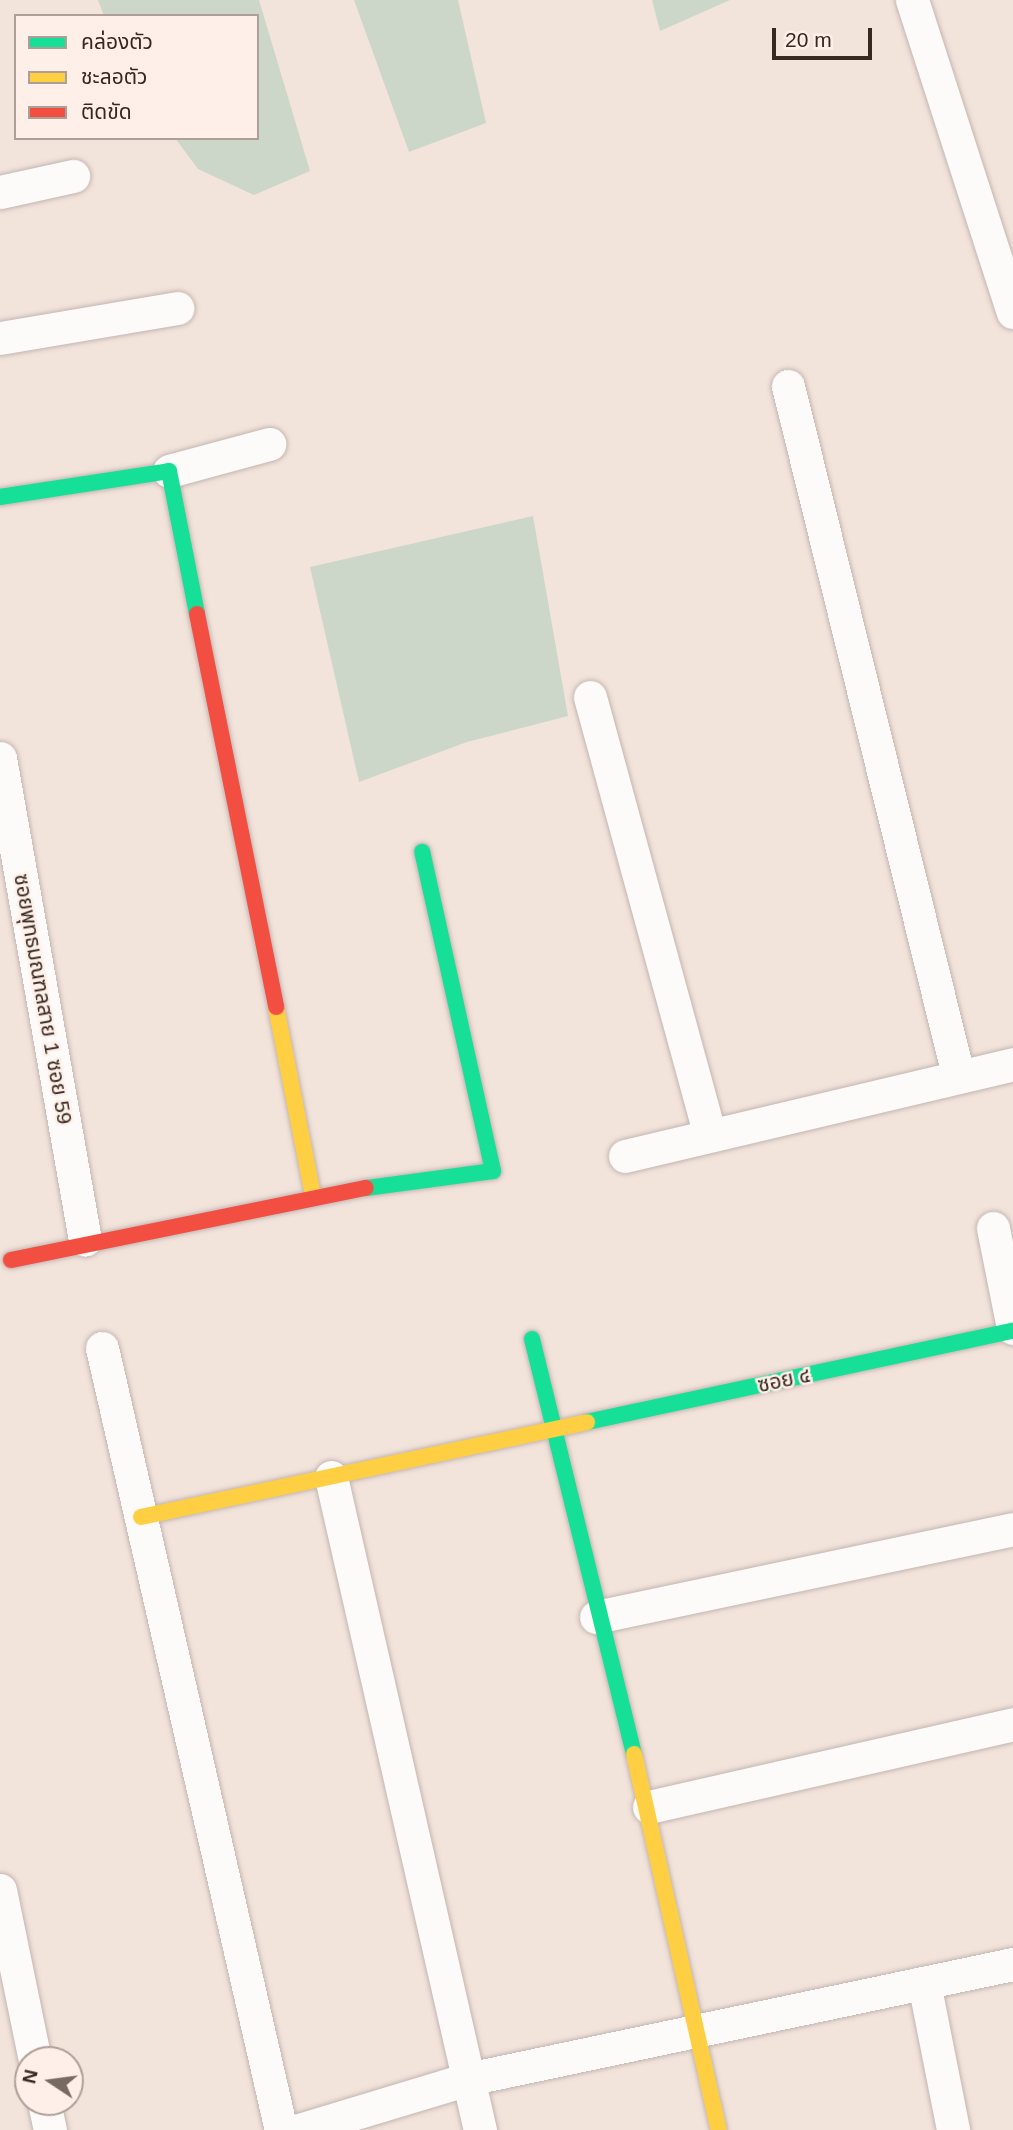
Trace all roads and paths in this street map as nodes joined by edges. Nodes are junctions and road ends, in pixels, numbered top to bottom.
1 (912, 0) edge
2 (73, 176) dead end
3 (0, 192) edge
4 (177, 308) dead end
5 (1013, 312) edge
6 (0, 338) edge
7 (788, 386) dead end
8 (269, 444) dead end
9 (169, 471) junction
10 (0, 496) edge
11 (590, 697) dead end
12 (0, 758) edge
13 (422, 852) dead end
14 (1013, 1064) edge
15 (958, 1075) junction
16 (710, 1135) junction
17 (625, 1156) dead end
18 (313, 1195) junction
19 (993, 1228) dead end
20 (85, 1240) junction
21 (11, 1260) dead end
22 (1013, 1329) edge
23 (532, 1339) dead end
24 (102, 1348) dead end
25 (555, 1429) junction
26 (331, 1477) junction
27 (141, 1517) junction
28 (1013, 1529) edge
29 (596, 1617) junction
30 (1013, 1724) edge
31 (649, 1807) junction
32 (0, 1890) edge
33 (1013, 1964) edge
34 (924, 1983) junction
35 (10, 1993) edge
36 (699, 2032) junction
37 (30, 2046) edge
38 (468, 2079) junction
39 (281, 2130) edge
40 (299, 2130) edge
41 (480, 2130) edge
42 (719, 2130) edge
43 (953, 2130) edge

1 - 5 street
2 - 3 street
4 - 6 street
7 - 15 street
8 - 9 street
9 - 10 street
9 - 18 street
11 - 16 street
12 - 20 street, ซอยพุทธมณฑลสาย 1 ซอย 59
13 - 18 street
14 - 15 street
15 - 16 street
16 - 17 street
18 - 20 street
19 - 22 street
20 - 21 street
22 - 25 street, ซอย ๔
23 - 25 street
24 - 27 street
25 - 26 street, ซอย ๔
25 - 29 street
26 - 27 street, ซอย ๔
26 - 38 street
27 - 39 street
28 - 29 street
29 - 31 street
30 - 31 street
31 - 36 street
32 - 35 street
33 - 34 street
34 - 36 street
34 - 43 street
35 - 37 street
36 - 38 street
36 - 42 street
38 - 40 street
38 - 41 street

